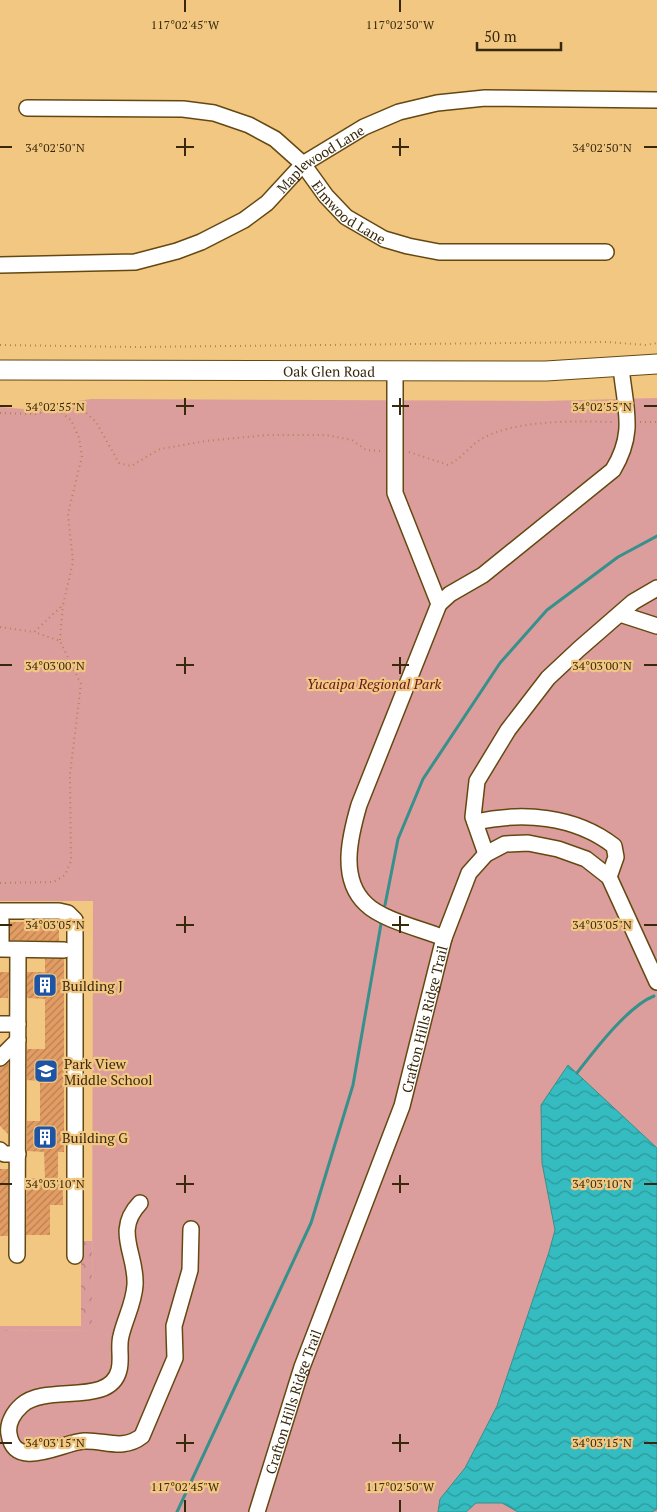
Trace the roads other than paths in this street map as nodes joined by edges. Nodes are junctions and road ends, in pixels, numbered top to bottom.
1 (657, 100) edge
2 (27, 108) dead end
3 (303, 164) junction
4 (606, 252) dead end
5 (0, 265) edge
6 (657, 364) edge
7 (621, 368) junction
8 (0, 370) edge
9 (395, 372) junction
10 (657, 588) edge
11 (439, 604) junction
12 (620, 614) junction
13 (657, 626) edge
14 (475, 822) junction
15 (486, 854) junction
16 (609, 876) junction
17 (1, 916) edge
18 (444, 938) junction
19 (18, 950) junction
20 (64, 950) dead end
21 (657, 982) edge
22 (0, 1024) edge
23 (18, 1024) junction
24 (18, 1040) junction
25 (0, 1058) edge
26 (0, 1150) edge
27 (18, 1154) junction
28 (140, 1203) dead end
29 (191, 1229) dead end
30 (17, 1255) dead end
31 (75, 1256) dead end
32 (257, 1512) edge

1 - 3 street, Maplewood Lane
2 - 3 street, Elmwood Lane
3 - 4 street, Elmwood Lane
3 - 5 street, Maplewood Lane
6 - 7 main road, Oak Glen Road
7 - 9 main road, Oak Glen Road
7 - 11 street
8 - 9 main road, Oak Glen Road
9 - 11 street
10 - 12 street
11 - 18 street, Crafton Hills Ridge Trail
12 - 13 street
12 - 14 street
14 - 15 street
14 - 16 street
15 - 16 street
15 - 18 street
16 - 21 street
17 - 19 street
17 - 31 street
18 - 32 street, Crafton Hills Ridge Trail
19 - 20 street
19 - 23 street
22 - 23 street
23 - 24 street
24 - 25 street
24 - 27 street
26 - 27 street
27 - 30 street
28 - 29 street

